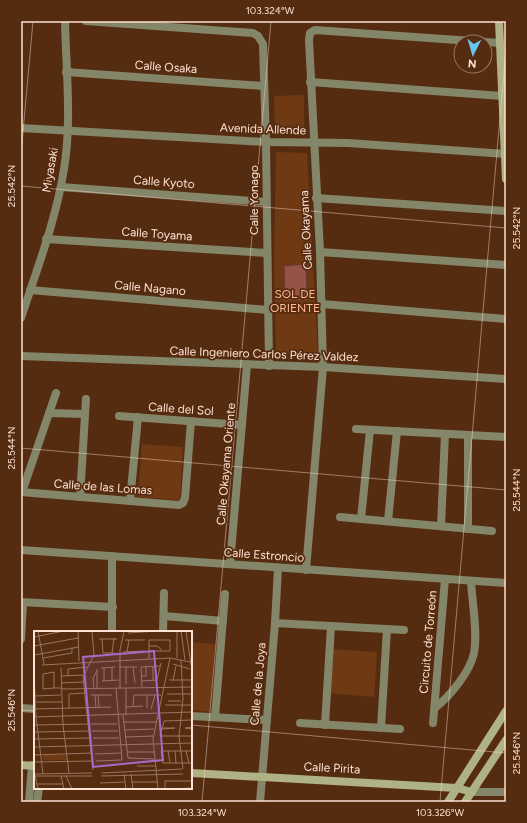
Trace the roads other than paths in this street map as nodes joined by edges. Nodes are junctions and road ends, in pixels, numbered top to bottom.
1 (65, 21) edge
2 (86, 21) edge
3 (499, 21) edge
4 (500, 43) junction
5 (66, 72) junction
6 (310, 82) junction
7 (264, 86) junction
8 (502, 96) junction
9 (21, 128) edge
10 (68, 131) junction
11 (266, 142) junction
12 (314, 142) junction
13 (505, 154) edge
14 (506, 179) edge
15 (61, 187) junction
16 (316, 198) junction
17 (266, 202) junction
18 (506, 211) edge
19 (46, 239) junction
20 (320, 252) junction
21 (267, 253) junction
22 (506, 265) edge
23 (30, 290) junction
24 (322, 304) junction
25 (268, 310) junction
26 (21, 318) edge
27 (506, 319) edge
28 (21, 356) edge
29 (247, 365) junction
30 (269, 366) junction
31 (323, 367) junction
32 (506, 379) edge
33 (56, 393) dead end
34 (86, 399) dead end
35 (49, 413) junction
36 (85, 414) junction
37 (119, 416) dead end
38 (138, 417) junction
39 (191, 421) junction
40 (242, 425) junction
41 (356, 429) dead end
42 (370, 430) junction
43 (397, 431) junction
44 (445, 434) junction
45 (468, 435) junction
46 (506, 437) edge
47 (21, 492) edge
48 (80, 497) junction
49 (130, 501) junction
50 (340, 517) dead end
51 (361, 519) junction
52 (388, 521) junction
53 (441, 526) junction
54 (468, 529) junction
55 (492, 531) dead end
56 (21, 550) edge
57 (112, 556) junction
58 (230, 564) junction
59 (278, 568) junction
60 (306, 570) junction
61 (445, 579) junction
62 (471, 581) junction
63 (506, 583) edge
64 (164, 593) dead end
65 (225, 594) dead end
66 (22, 602) edge
67 (113, 607) junction
68 (164, 616) junction
69 (223, 621) junction
70 (275, 623) junction
71 (331, 626) junction
72 (387, 629) junction
73 (404, 630) dead end
74 (112, 631) edge
75 (163, 631) edge
76 (21, 639) edge
77 (21, 708) edge
78 (435, 708) junction
79 (34, 709) edge
80 (506, 711) edge
81 (192, 716) edge
82 (215, 717) junction
83 (267, 720) junction
84 (433, 723) dead end
85 (300, 724) dead end
86 (325, 725) junction
87 (380, 728) junction
88 (400, 729) dead end
89 (505, 743) edge
90 (21, 765) edge
91 (33, 766) edge
92 (192, 773) edge
93 (263, 776) junction
94 (457, 788) junction
95 (39, 789) edge
96 (472, 792) junction
97 (506, 792) edge
98 (29, 802) edge
99 (37, 802) edge
100 (260, 802) edge
101 (448, 802) edge
102 (465, 802) edge

1 - 5 street, Miyasaki
2 - 7 street, Calle Yonago
3 - 4 main road
4 - 6 street, Calle Okayama
4 - 8 main road
5 - 7 street, Calle Osaka
5 - 10 street, Miyasaki
6 - 8 street
6 - 12 street, Calle Okayama
7 - 11 street, Calle Yonago
8 - 13 main road
9 - 10 street, Avenida Allende
10 - 11 street, Avenida Allende
10 - 15 street, Miyasaki
11 - 12 street, Avenida Allende
11 - 17 street, Calle Yonago
12 - 13 street, Avenida Allende
12 - 16 street, Calle Okayama
13 - 14 main road
15 - 17 street, Calle Kyoto
15 - 19 street, Miyasaki
16 - 18 street
16 - 20 street, Calle Okayama
17 - 21 street, Calle Yonago
19 - 21 street, Calle Toyama
19 - 23 street, Miyasaki
20 - 22 street
20 - 24 street, Calle Okayama
21 - 25 street, Calle Yonago
23 - 25 street, Calle Nagano
23 - 26 street, Miyasaki
24 - 27 street
24 - 31 street, Calle Okayama
25 - 30 street, Calle Yonago
28 - 29 street, Calle Ingeniero Carlos Pérez Valdez
29 - 30 street, Calle Ingeniero Carlos Pérez Valdez
29 - 40 street, Calle Okayama Oriente
30 - 31 street, Calle Ingeniero Carlos Pérez Valdez
31 - 32 street, Calle Ingeniero Carlos Pérez Valdez
31 - 60 street, Calle Okayama
33 - 35 street
34 - 36 street
35 - 36 street
35 - 47 street
36 - 48 street
37 - 38 street, Calle del Sol
38 - 39 street, Calle del Sol
38 - 49 street
39 - 40 street, Calle del Sol
39 - 49 street, Calle de las Lomas
40 - 58 street, Calle Okayama Oriente
41 - 42 street
42 - 43 street
42 - 51 street
43 - 44 street
43 - 52 street
44 - 45 street
44 - 53 street
45 - 46 street
45 - 54 street
47 - 48 street, Calle de las Lomas
48 - 49 street, Calle de las Lomas
50 - 51 street
51 - 52 street
52 - 53 street
53 - 54 street
54 - 55 street
56 - 57 street, Calle Estroncio
57 - 58 street, Calle Estroncio
57 - 67 street
58 - 59 street, Calle Estroncio
59 - 60 street, Calle Estroncio
59 - 70 street, Calle de la Joya
60 - 61 street, Calle Estroncio
61 - 62 street, Calle Estroncio
61 - 78 street, Circuito de Torreón
62 - 63 street, Calle Estroncio
62 - 78 street, Circuito de Torreón
64 - 68 street
65 - 69 street
66 - 67 street
66 - 76 street
67 - 74 street
68 - 69 street
68 - 75 street
69 - 82 street
70 - 71 street
70 - 83 street, Calle de la Joya
71 - 72 street
71 - 86 street
72 - 73 street
72 - 87 street
77 - 79 street
78 - 84 street, Circuito de Torreón
80 - 94 main road
81 - 82 street
82 - 83 street
83 - 93 street, Calle de la Joya
85 - 86 street
86 - 87 street
87 - 88 street
89 - 96 main road
90 - 91 main road
91 - 98 street
92 - 93 main road, Calle Pirita
93 - 94 main road, Calle Pirita
93 - 100 street, Calle de la Joya
94 - 96 main road, Calle Pirita
94 - 101 main road
95 - 99 street
96 - 97 street
96 - 102 main road

